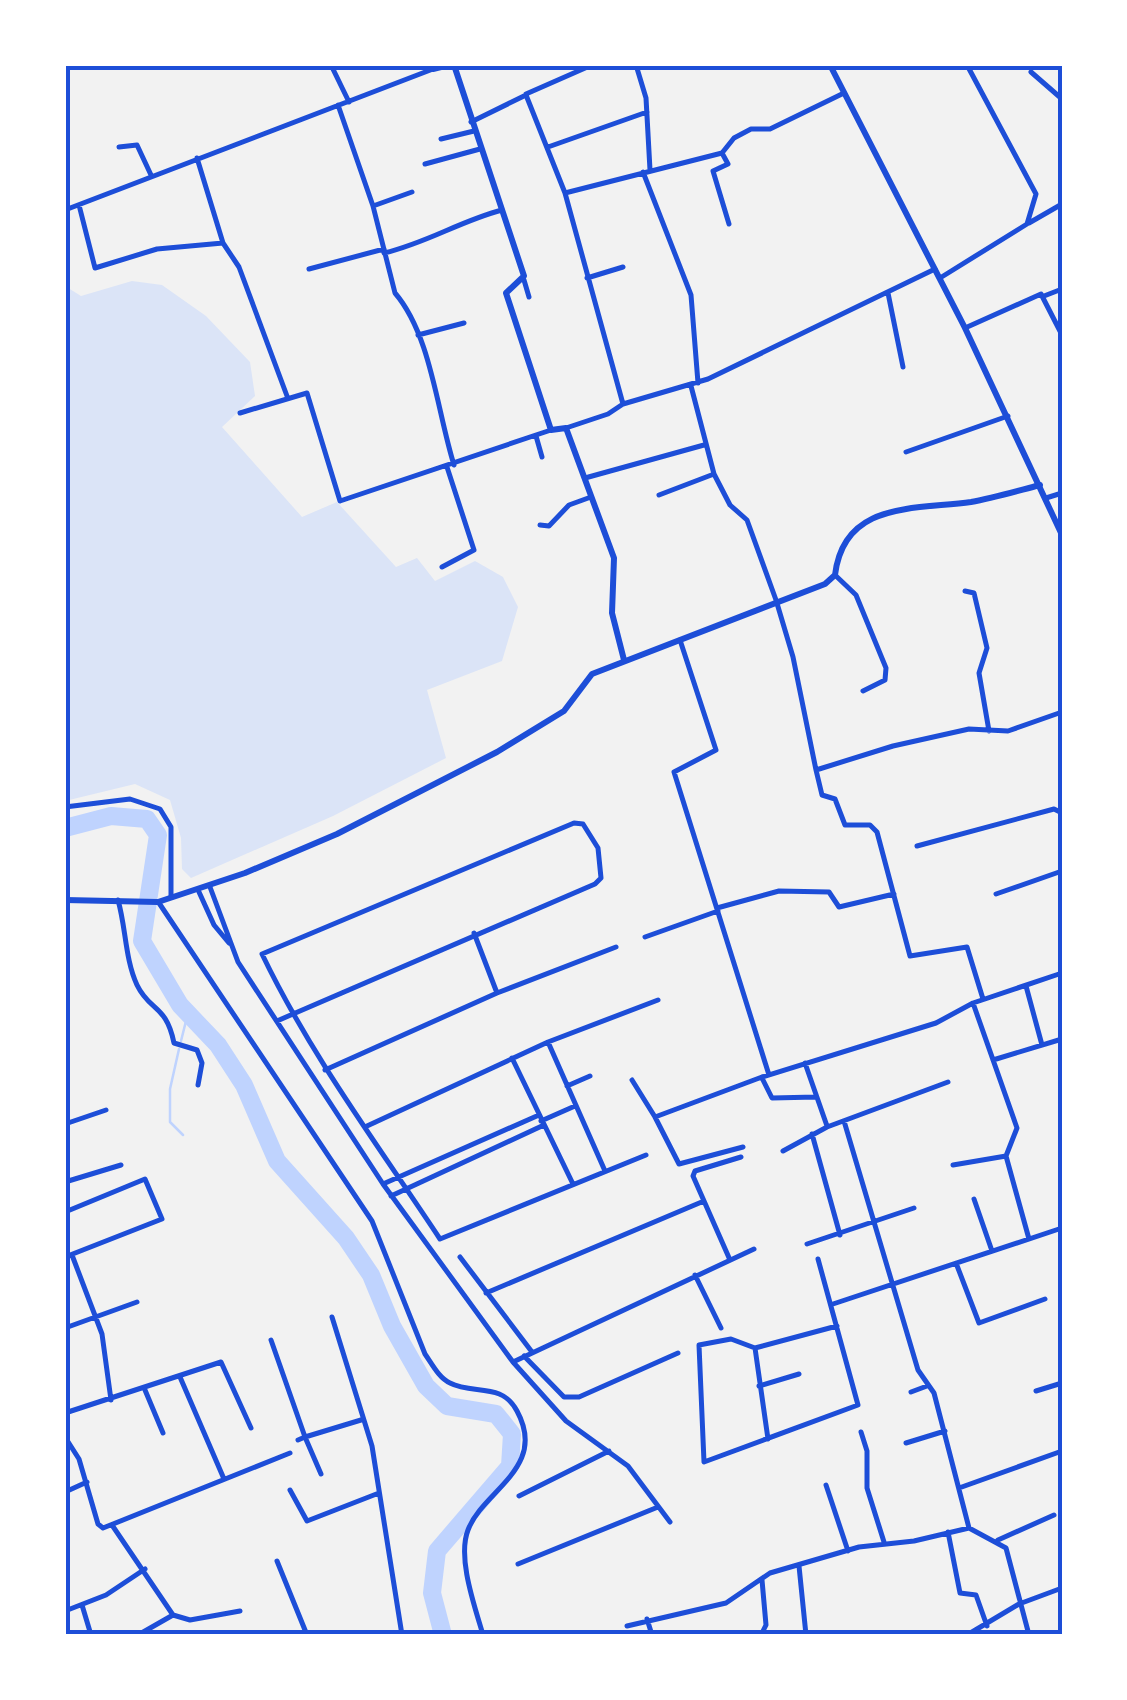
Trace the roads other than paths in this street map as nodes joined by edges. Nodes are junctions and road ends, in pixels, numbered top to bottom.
1 (331, 65) edge
2 (451, 65) edge
3 (592, 65) edge
4 (636, 65) edge
5 (830, 65) edge
6 (967, 65) edge
7 (432, 67) edge
8 (1031, 72) dead end
9 (844, 93) junction
10 (526, 95) junction
11 (1062, 99) edge
12 (349, 102) junction
13 (338, 106) junction
14 (647, 112) junction
15 (473, 126) junction
16 (441, 139) dead end
17 (119, 147) dead end
18 (480, 148) junction
19 (548, 148) junction
20 (722, 152) junction
21 (197, 158) junction
22 (425, 164) dead end
23 (646, 171) junction
24 (152, 175) junction
25 (412, 192) dead end
26 (565, 193) junction
27 (1062, 204) edge
28 (78, 206) junction
29 (374, 206) junction
30 (65, 210) edge
31 (504, 210) junction
32 (729, 224) dead end
33 (1026, 224) junction
34 (223, 243) junction
35 (384, 251) junction
36 (623, 267) dead end
37 (309, 269) dead end
38 (936, 270) junction
39 (587, 278) junction
40 (940, 278) junction
41 (524, 280) junction
42 (1062, 289) edge
43 (888, 293) junction
44 (1044, 296) junction
45 (529, 297) dead end
46 (464, 323) dead end
47 (966, 328) junction
48 (418, 335) junction
49 (1062, 336) edge
50 (903, 367) dead end
51 (695, 385) junction
52 (287, 396) junction
53 (622, 404) junction
54 (240, 412) dead end
55 (1008, 416) junction
56 (566, 428) junction
57 (552, 430) junction
58 (536, 436) junction
59 (704, 445) junction
60 (906, 452) dead end
61 (542, 457) dead end
62 (451, 466) junction
63 (714, 474) junction
64 (585, 478) junction
65 (1040, 485) junction
66 (1062, 493) edge
67 (659, 496) dead end
68 (591, 497) junction
69 (1046, 498) junction
70 (540, 525) dead end
71 (1062, 535) edge
72 (442, 566) dead end
73 (835, 576) junction
74 (965, 592) dead end
75 (776, 600) junction
76 (679, 638) junction
77 (624, 660) junction
78 (863, 691) dead end
79 (1062, 712) edge
80 (989, 732) junction
81 (816, 770) junction
82 (65, 807) edge
83 (1062, 813) edge
84 (917, 846) dead end
85 (1062, 871) edge
86 (210, 887) junction
87 (199, 892) junction
88 (894, 894) junction
89 (996, 894) dead end
90 (65, 900) edge
91 (122, 900) junction
92 (171, 900) junction
93 (156, 902) junction
94 (718, 910) junction
95 (474, 934) junction
96 (645, 937) dead end
97 (231, 946) junction
98 (616, 947) dead end
99 (1062, 973) edge
100 (1026, 986) junction
101 (497, 993) junction
102 (983, 999) junction
103 (658, 1000) dead end
104 (973, 1003) junction
105 (293, 1014) junction
106 (277, 1021) junction
107 (1062, 1039) edge
108 (548, 1042) junction
109 (1042, 1045) junction
110 (512, 1058) junction
111 (992, 1060) junction
112 (805, 1063) junction
113 (325, 1070) junction
114 (590, 1076) dead end
115 (765, 1076) junction
116 (632, 1080) dead end
117 (948, 1082) dead end
118 (198, 1085) dead end
119 (567, 1086) junction
120 (816, 1097) junction
121 (576, 1105) junction
122 (106, 1110) dead end
123 (655, 1118) junction
124 (541, 1120) junction
125 (844, 1121) junction
126 (65, 1124) edge
127 (366, 1126) junction
128 (827, 1127) junction
129 (504, 1130) junction
130 (812, 1134) junction
131 (508, 1141) junction
132 (743, 1146) dead end
133 (782, 1151) dead end
134 (646, 1155) dead end
135 (1006, 1156) junction
136 (741, 1157) dead end
137 (122, 1165) dead end
138 (953, 1165) dead end
139 (605, 1171) junction
140 (400, 1176) junction
141 (65, 1182) edge
142 (383, 1184) junction
143 (573, 1184) junction
144 (406, 1186) junction
145 (390, 1196) junction
146 (974, 1199) dead end
147 (704, 1201) junction
148 (914, 1208) dead end
149 (65, 1212) edge
150 (876, 1222) junction
151 (1062, 1228) edge
152 (840, 1234) junction
153 (1029, 1239) junction
154 (807, 1244) dead end
155 (754, 1249) dead end
156 (992, 1252) junction
157 (69, 1256) edge
158 (460, 1257) dead end
159 (818, 1259) dead end
160 (730, 1260) junction
161 (956, 1262) junction
162 (695, 1275) junction
163 (894, 1286) junction
164 (486, 1293) junction
165 (1045, 1300) dead end
166 (137, 1302) dead end
167 (833, 1304) junction
168 (332, 1317) dead end
169 (98, 1318) junction
170 (838, 1326) junction
171 (65, 1328) edge
172 (721, 1328) dead end
173 (271, 1340) dead end
174 (756, 1348) junction
175 (532, 1352) junction
176 (678, 1352) dead end
177 (524, 1356) junction
178 (513, 1362) junction
179 (799, 1374) dead end
180 (180, 1377) junction
181 (1062, 1383) edge
182 (759, 1386) junction
183 (927, 1386) junction
184 (145, 1390) junction
185 (1036, 1391) dead end
186 (911, 1392) dead end
187 (111, 1400) junction
188 (65, 1413) edge
189 (362, 1420) junction
190 (251, 1428) dead end
191 (945, 1431) junction
192 (861, 1432) dead end
193 (163, 1433) dead end
194 (65, 1437) edge
195 (302, 1439) junction
196 (768, 1440) junction
197 (906, 1443) dead end
198 (1062, 1451) edge
199 (609, 1452) junction
200 (290, 1453) dead end
201 (321, 1474) dead end
202 (224, 1479) junction
203 (87, 1482) junction
204 (826, 1485) dead end
205 (959, 1488) junction
206 (290, 1490) dead end
207 (65, 1492) edge
208 (378, 1493) junction
209 (520, 1496) dead end
210 (658, 1507) junction
211 (1054, 1515) dead end
212 (670, 1522) dead end
213 (112, 1525) junction
214 (969, 1528) junction
215 (948, 1532) junction
216 (998, 1540) junction
217 (884, 1542) junction
218 (848, 1551) junction
219 (277, 1560) dead end
220 (518, 1564) dead end
221 (798, 1566) junction
222 (144, 1568) junction
223 (762, 1580) junction
224 (1062, 1588) edge
225 (1019, 1604) junction
226 (82, 1605) junction
227 (65, 1611) edge
228 (240, 1611) dead end
229 (173, 1615) junction
230 (647, 1618) junction
231 (627, 1626) dead end
232 (987, 1626) junction
233 (91, 1635) edge
234 (138, 1635) edge
235 (307, 1635) edge
236 (402, 1635) edge
237 (483, 1635) edge
238 (652, 1635) edge
239 (761, 1635) edge
240 (806, 1635) edge
241 (967, 1635) edge
242 (1029, 1635) edge

1 - 12 street
2 - 7 street
2 - 15 street
3 - 10 street
4 - 14 street
5 - 9 street
6 - 33 street
7 - 12 street
8 - 11 street
9 - 20 street
9 - 38 street
10 - 15 street
10 - 19 street
12 - 13 street
13 - 21 street
13 - 29 street
14 - 19 street
14 - 23 street
15 - 16 street
15 - 18 street
17 - 24 street
18 - 22 street
18 - 31 street
19 - 26 street
20 - 23 street
20 - 32 street
21 - 24 street
21 - 34 street
23 - 26 street
23 - 51 street
24 - 28 street
25 - 29 street
26 - 39 street
27 - 33 street
28 - 30 street
28 - 34 street
29 - 35 street
31 - 35 street
31 - 41 street
33 - 40 street
34 - 52 street
35 - 37 street
35 - 48 street
36 - 39 street
38 - 40 street
38 - 43 street
39 - 53 street
40 - 47 street
41 - 45 street
41 - 57 street
42 - 44 street
43 - 50 street
43 - 51 street
44 - 47 street
44 - 49 street
46 - 48 street
47 - 55 street
48 - 62 street
51 - 53 street
51 - 59 street
52 - 54 street
52 - 62 street
53 - 56 street
55 - 60 street
55 - 65 street
56 - 57 street
56 - 64 street
57 - 58 street
58 - 61 street
58 - 62 street
59 - 63 street
59 - 64 street
62 - 72 street
63 - 67 street
63 - 75 street
64 - 68 street
65 - 69 street
65 - 73 street
66 - 69 street
68 - 70 street
68 - 77 street
69 - 71 street
73 - 75 street
73 - 78 street
74 - 80 street
75 - 76 street
75 - 81 street
76 - 77 street
76 - 94 street
77 - 86 street
79 - 80 street
80 - 81 street
81 - 88 street
82 - 92 street
83 - 84 street
85 - 89 street
86 - 87 street
86 - 97 street
87 - 92 street
87 - 97 street
88 - 94 street
88 - 102 street
90 - 91 street
91 - 93 street
91 - 118 street
92 - 93 street
93 - 237 street
94 - 96 street
94 - 115 street
95 - 101 street
95 - 105 street
95 - 105 street
97 - 106 street
98 - 101 street
99 - 100 street
100 - 102 street
100 - 109 street
101 - 113 street
102 - 104 street
103 - 108 street
104 - 111 street
104 - 112 street
105 - 106 street
105 - 113 street
106 - 142 street
107 - 109 street
108 - 110 street
108 - 119 street
109 - 111 street
110 - 124 street
110 - 127 street
111 - 135 street
112 - 115 street
112 - 120 street
113 - 127 street
114 - 119 street
115 - 120 street
115 - 123 street
116 - 123 street
117 - 125 street
119 - 121 street
120 - 128 street
121 - 124 street
121 - 139 street
122 - 126 street
123 - 132 street
124 - 129 street
124 - 131 street
124 - 143 street
125 - 128 street
125 - 150 street
127 - 140 street
128 - 130 street
129 - 131 street
129 - 140 street
130 - 133 street
130 - 152 street
131 - 144 street
134 - 139 street
135 - 138 street
135 - 153 street
136 - 147 street
137 - 141 street
139 - 143 street
140 - 142 street
140 - 144 street
142 - 145 street
143 - 144 street
144 - 145 street
145 - 178 street
146 - 156 street
147 - 160 street
147 - 164 street
148 - 150 street
149 - 157 street
150 - 152 street
150 - 163 street
151 - 153 street
152 - 154 street
153 - 156 street
155 - 160 street
156 - 161 street
157 - 169 street
158 - 164 street
159 - 167 street
160 - 162 street
161 - 163 street
161 - 165 street
162 - 172 street
162 - 175 street
163 - 167 street
163 - 183 street
164 - 175 street
166 - 169 street
167 - 170 street
168 - 189 street
169 - 171 street
169 - 187 street
170 - 174 street
170 - 196 street
173 - 195 street
174 - 182 street
174 - 196 street
175 - 177 street
176 - 177 street
177 - 178 street
178 - 199 street
179 - 182 street
180 - 184 street
180 - 190 street
180 - 202 street
181 - 185 street
182 - 196 street
183 - 186 street
183 - 191 street
184 - 187 street
184 - 193 street
187 - 188 street
189 - 195 street
189 - 208 street
191 - 197 street
191 - 205 street
192 - 217 street
194 - 203 street
195 - 201 street
198 - 205 street
199 - 209 street
199 - 210 street
200 - 202 street
202 - 213 street
203 - 207 street
203 - 213 street
204 - 218 street
205 - 214 street
206 - 208 street
208 - 236 street
210 - 212 street
210 - 220 street
211 - 216 street
213 - 222 street
214 - 215 street
214 - 216 street
215 - 217 street
215 - 232 street
216 - 225 street
217 - 218 street
218 - 221 street
219 - 235 street
221 - 223 street
221 - 240 street
222 - 226 street
222 - 229 street
223 - 230 street
223 - 239 street
224 - 225 street
225 - 232 street
225 - 242 street
226 - 227 street
226 - 233 street
228 - 229 street
229 - 234 street
230 - 231 street
230 - 238 street
232 - 241 street

